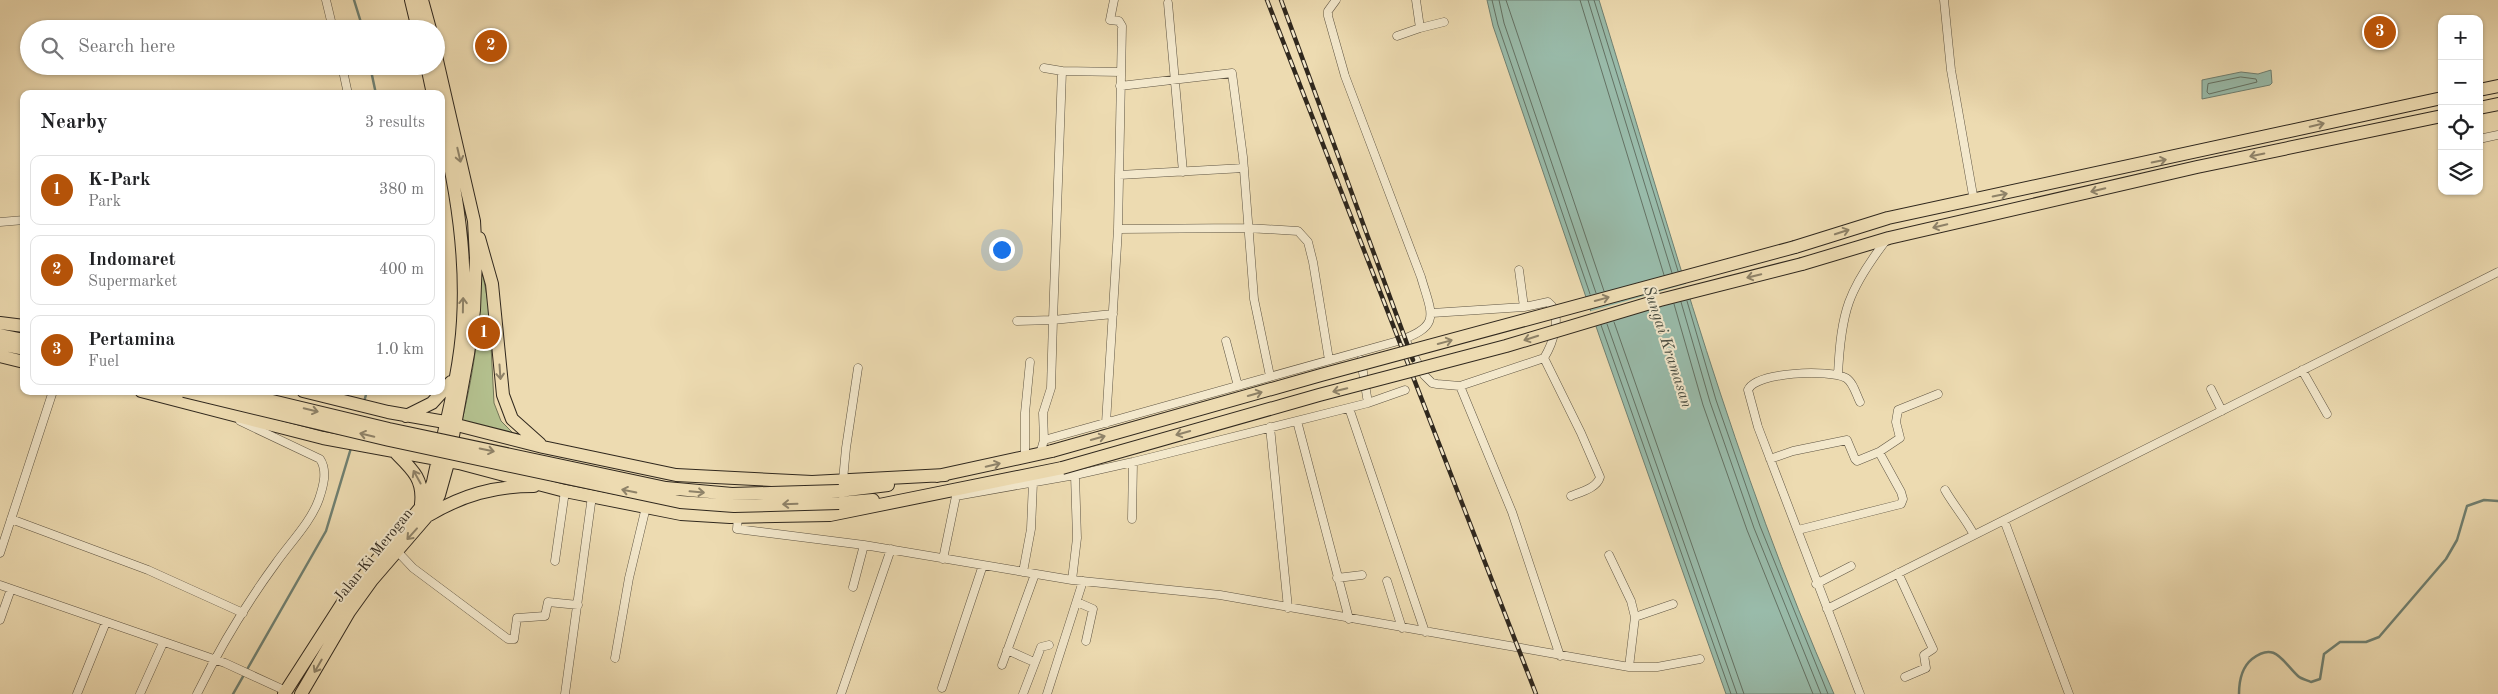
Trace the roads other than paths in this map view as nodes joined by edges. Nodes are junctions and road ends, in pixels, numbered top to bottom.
1 (326, 0) edge
2 (410, 0) edge
3 (422, 0) edge
4 (1114, 0) edge
5 (1336, 0) edge
6 (1416, 0) edge
7 (1944, 0) edge
8 (1168, 3) dead end
9 (331, 20) edge
10 (416, 20) edge
11 (428, 20) edge
12 (1444, 22) dead end
13 (1420, 28) junction
14 (1397, 36) dead end
15 (1044, 68) dead end
16 (1062, 71) junction
17 (1121, 72) junction
18 (344, 75) edge
19 (429, 75) edge
20 (440, 75) edge
21 (1175, 80) junction
22 (1120, 86) junction
23 (2498, 86) edge
24 (2483, 89) edge
25 (347, 90) edge
26 (433, 90) edge
27 (444, 90) edge
28 (445, 95) edge
29 (2438, 99) edge
30 (2498, 104) edge
31 (2483, 107) edge
32 (2389, 109) junction
33 (2438, 119) edge
34 (2391, 126) junction
35 (2498, 135) edge
36 (2483, 138) edge
37 (445, 144) edge
38 (1244, 168) junction
39 (1183, 172) junction
40 (1119, 175) junction
41 (1974, 201) junction
42 (20, 220) edge
43 (474, 221) junction
44 (0, 222) edge
45 (1247, 228) junction
46 (1118, 229) junction
47 (1889, 238) junction
48 (1519, 270) dead end
49 (2498, 272) edge
50 (1524, 307) junction
51 (1432, 313) junction
52 (1112, 314) junction
53 (1052, 320) junction
54 (1017, 321) dead end
55 (0, 323) edge
56 (20, 326) edge
57 (0, 335) edge
58 (1405, 338) junction
59 (1226, 341) dead end
60 (0, 344) edge
61 (20, 348) edge
62 (20, 349) edge
63 (1360, 350) junction
64 (20, 351) edge
65 (0, 356) edge
66 (1544, 358) junction
67 (1329, 360) junction
68 (1030, 362) dead end
69 (858, 368) dead end
70 (2302, 370) junction
71 (1838, 375) junction
72 (455, 376) junction
73 (1270, 376) junction
74 (1238, 386) junction
75 (1460, 386) junction
76 (1405, 390) dead end
77 (2211, 390) dead end
78 (445, 391) edge
79 (1938, 394) dead end
80 (52, 395) edge
81 (156, 395) edge
82 (201, 395) edge
83 (247, 395) edge
84 (319, 395) edge
85 (441, 395) edge
86 (1860, 402) dead end
87 (1368, 403) junction
88 (1349, 408) junction
89 (217, 410) junction
90 (2222, 410) junction
91 (2327, 414) dead end
92 (406, 416) junction
93 (1297, 421) junction
94 (450, 423) junction
95 (1106, 423) junction
96 (1270, 427) junction
97 (1044, 440) junction
98 (543, 447) junction
99 (389, 450) junction
100 (1879, 452) junction
101 (1046, 453) junction
102 (1025, 458) junction
103 (1770, 459) junction
104 (1133, 462) junction
105 (440, 463) junction
106 (1075, 475) junction
107 (1034, 482) junction
108 (548, 486) junction
109 (1945, 490) dead end
110 (565, 491) junction
111 (840, 491) junction
112 (952, 492) junction
113 (592, 496) junction
114 (1571, 496) dead end
115 (646, 507) junction
116 (424, 512) junction
117 (738, 516) junction
118 (11, 519) junction
119 (1132, 519) dead end
120 (2004, 520) junction
121 (1798, 530) junction
122 (1974, 535) junction
123 (864, 545) junction
124 (397, 550) junction
125 (890, 550) junction
126 (0, 553) edge
127 (1608, 554) dead end
128 (943, 559) junction
129 (555, 561) dead end
130 (983, 565) junction
131 (1851, 566) dead end
132 (1023, 572) junction
133 (1898, 573) junction
134 (1035, 574) junction
135 (1362, 575) dead end
136 (1337, 578) junction
137 (1072, 580) junction
138 (1084, 581) junction
139 (1388, 581) dead end
140 (1816, 584) junction
141 (0, 585) edge
142 (853, 587) dead end
143 (11, 589) junction
144 (1077, 602) junction
145 (1673, 604) dead end
146 (578, 605) junction
147 (1288, 608) junction
148 (1827, 609) junction
149 (243, 613) junction
150 (1634, 617) junction
151 (1349, 619) junction
152 (0, 620) edge
153 (106, 622) junction
154 (1402, 628) junction
155 (1425, 632) junction
156 (1086, 641) dead end
157 (163, 643) junction
158 (1049, 645) dead end
159 (1007, 650) junction
160 (1560, 656) junction
161 (615, 658) dead end
162 (1700, 659) dead end
163 (214, 660) junction
164 (1034, 662) junction
165 (1002, 665) dead end
166 (1629, 667) junction
167 (1905, 676) dead end
168 (942, 688) dead end
169 (285, 692) edge
170 (77, 694) edge
171 (140, 694) edge
172 (197, 694) edge
173 (301, 694) edge
174 (565, 694) edge
175 (841, 694) edge
176 (1023, 694) edge
177 (1047, 694) edge
178 (1860, 694) edge
179 (2069, 694) edge

1 - 9 street
2 - 10 highway
3 - 11 highway
4 - 17 street
5 - 51 street
6 - 13 street
7 - 41 street
8 - 21 street
12 - 13 street
13 - 14 street
15 - 16 street
16 - 17 street
16 - 53 street
17 - 22 street
18 - 25 street
19 - 26 highway
20 -> 27 highway
21 - 22 street
21 - 38 street
21 - 39 street
22 - 40 street
23 - 24 highway
28 -> 43 highway
29 - 32 highway
30 - 31 highway
32 - 34 highway
41 -> 32 highway
33 - 34 highway
34 -> 47 highway
35 - 36 street
72 -> 37 highway
38 - 39 street
38 - 45 street
39 - 40 street
40 - 46 street
101 -> 41 highway, bridge
42 - 44 street
43 - 94 highway
43 -> 98 highway
45 - 46 street
45 - 67 street
45 - 73 street
46 - 52 street
47 - 71 street
47 -> 112 highway, bridge
48 - 50 street
49 - 70 street
50 - 51 street
50 - 66 street
51 - 58 street
52 - 53 street
52 - 95 street
53 - 54 street
53 - 97 street
55 - 56 highway
57 - 61 highway
58 - 63 street
58 - 75 street
59 - 74 street
60 - 62 highway
63 - 67 street
63 - 87 street
64 - 65 highway
66 - 75 street
66 - 114 street
67 - 73 street
68 - 102 street
69 - 111 street
70 - 90 street
70 - 91 street
71 - 86 street
71 - 103 street
72 - 78 highway
72 - 94 highway
73 - 74 street
74 - 95 street
75 - 160 street
76 - 87 street
77 - 90 street
79 - 100 street
80 - 118 street
81 - 89 highway
111 -> 82 highway, bridge
83 -> 111 highway, bridge
84 - 92 highway
85 - 92 highway
87 - 88 street
88 - 93 street
88 - 155 street
89 - 99 highway
89 - 149 street
90 - 120 street
92 - 94 highway
93 - 96 street
93 - 136 street
94 - 98 highway
94 - 105 highway, Jalan Ki Merogan
95 - 97 street
96 - 104 street
96 - 147 street
97 - 101 street
98 - 111 highway
99 - 105 highway
116 -> 99 highway
100 - 103 street
100 - 121 street
101 - 102 highway
111 -> 102 highway
103 - 121 street
104 - 106 street
104 - 119 street
105 - 108 highway
105 - 116 highway, Jalan Ki Merogan
106 - 107 street
106 - 137 street
107 - 112 street
107 - 132 street
108 - 110 highway
108 - 116 highway
109 - 122 street
110 - 113 highway
110 - 129 street
111 - 112 highway
112 - 117 highway
112 - 128 street
113 - 115 highway
113 - 146 street
115 - 117 highway
115 - 161 street
116 -> 124 highway, Jalan Ki Merogan
116 - 169 highway, Jalan Ki Merogan
117 - 123 street
118 - 126 street
118 - 149 street
120 - 122 street
120 - 179 street
121 - 140 street
122 - 133 street
123 - 125 street
123 - 142 street
124 - 146 street
124 -> 173 highway, Jalan Ki Merogan
125 - 128 street
125 - 175 street
127 - 150 street
128 - 130 street
130 - 132 street
130 - 168 street
131 - 140 street
132 - 134 street
133 - 148 street
133 - 167 street
134 - 137 street
134 - 159 street
135 - 136 street
136 - 151 street
137 - 138 street
138 - 144 street
138 - 147 street
139 - 154 street
140 - 148 street
141 - 143 street
143 - 152 street
143 - 153 street
144 - 156 street
144 - 177 street
145 - 150 street
146 - 174 street
147 - 151 street
148 - 178 street
149 - 163 street
150 - 166 street
151 - 154 street
153 - 157 street
153 - 170 street
154 - 155 street
155 - 160 street
157 - 163 street
157 - 171 street
158 - 164 street
159 - 164 street
159 - 165 street
160 - 166 street
162 - 166 street
163 - 169 street
163 - 172 street
164 - 176 street

